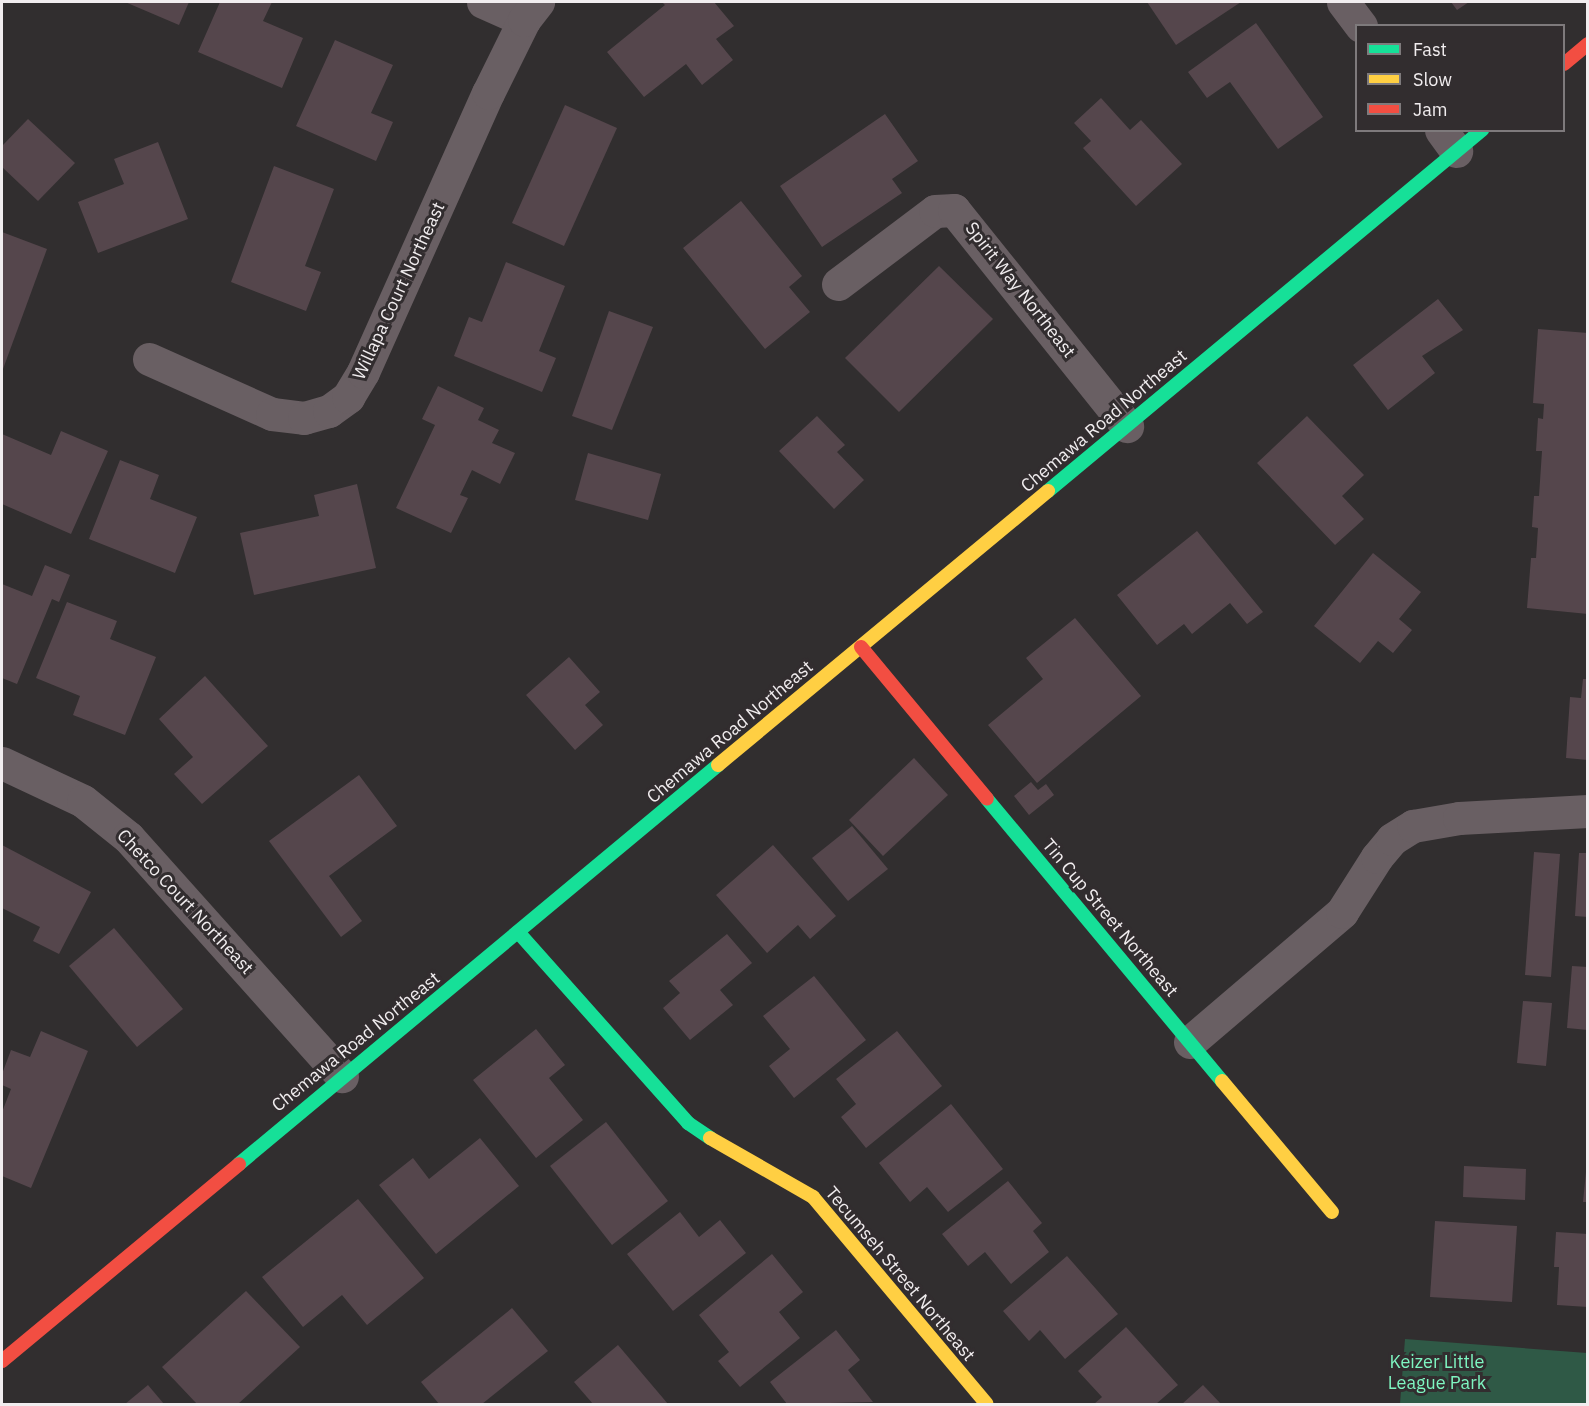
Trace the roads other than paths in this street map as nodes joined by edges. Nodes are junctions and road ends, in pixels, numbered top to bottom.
1 (483, 2) edge
2 (1343, 2) edge
3 (531, 11) edge
4 (1360, 24) edge
5 (1587, 44) edge
6 (1565, 61) edge
7 (1476, 132) edge
8 (1449, 141) edge
9 (838, 284) dead end
10 (149, 358) dead end
11 (1127, 426) junction
12 (861, 647) junction
13 (2, 763) edge
14 (1587, 811) edge
15 (518, 932) junction
16 (1190, 1042) junction
17 (342, 1076) junction
18 (1332, 1212) dead end
19 (2, 1361) edge
20 (987, 1404) edge

1 - 3 street
2 - 4 street
3 - 10 street, Willapa Court Northeast
5 - 6 main road
7 - 8 main road, Chemawa Road Northeast
8 - 11 main road, Chemawa Road Northeast
9 - 11 street, Spirit Way Northeast
11 - 12 main road, Chemawa Road Northeast
12 - 15 main road, Chemawa Road Northeast
12 - 16 main road, Tin Cup Street Northeast
13 - 17 street, Chetco Court Northeast
14 - 16 street
15 - 17 main road, Chemawa Road Northeast
15 - 20 main road, Tecumseh Street Northeast
16 - 18 main road, Tin Cup Street Northeast
17 - 19 main road, Chemawa Road Northeast

